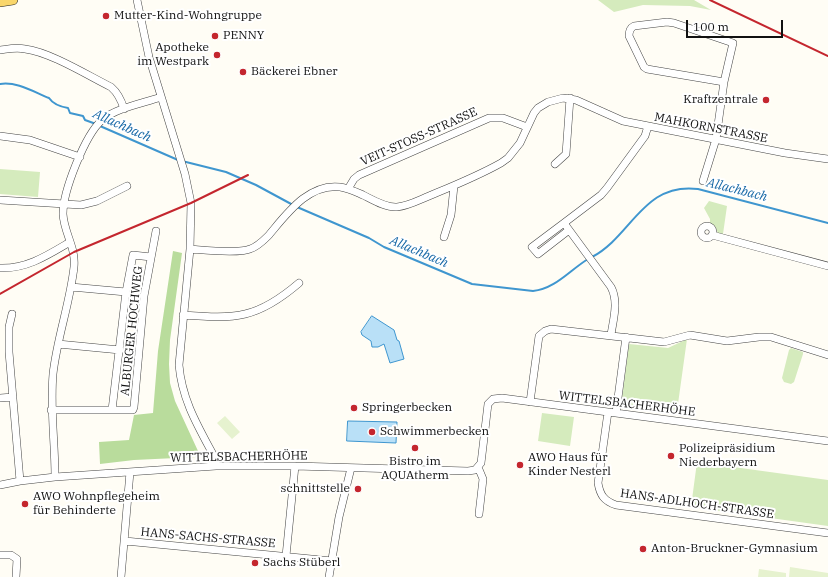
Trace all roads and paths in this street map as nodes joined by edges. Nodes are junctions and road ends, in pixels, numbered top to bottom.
1 (14, 0) edge
2 (137, 0) edge
3 (0, 2) edge
4 (0, 50) edge
5 (724, 82) junction
6 (162, 97) junction
7 (570, 98) junction
8 (124, 109) junction
9 (648, 126) junction
10 (527, 127) junction
11 (0, 136) edge
12 (716, 139) junction
13 (80, 157) junction
14 (828, 159) edge
15 (555, 164) dead end
16 (703, 181) dead end
17 (127, 186) dead end
18 (454, 186) junction
19 (348, 189) junction
20 (0, 200) edge
21 (64, 204) junction
22 (564, 223) junction
23 (569, 230) junction
24 (156, 231) dead end
25 (712, 235) dead end
26 (444, 237) dead end
27 (545, 237) junction
28 (70, 242) junction
29 (551, 244) junction
30 (190, 249) junction
31 (151, 257) junction
32 (828, 266) edge
33 (0, 268) edge
34 (299, 283) dead end
35 (71, 287) junction
36 (126, 292) junction
37 (12, 314) dead end
38 (183, 315) junction
39 (611, 336) junction
40 (626, 337) junction
41 (58, 344) junction
42 (120, 350) junction
43 (828, 355) edge
44 (14, 397) junction
45 (0, 398) edge
46 (530, 402) junction
47 (52, 410) junction
48 (112, 410) junction
49 (608, 412) junction
50 (616, 413) junction
51 (828, 441) edge
52 (216, 466) junction
53 (295, 466) junction
54 (478, 467) junction
55 (351, 468) junction
56 (130, 472) junction
57 (55, 477) junction
58 (20, 481) junction
59 (0, 485) edge
60 (479, 514) dead end
61 (828, 533) edge
62 (125, 541) junction
63 (0, 555) edge
64 (286, 556) junction
65 (332, 561) junction
66 (16, 577) edge
67 (121, 577) edge
68 (329, 577) edge

1 - 3 main road
2 - 6 street
4 - 8 street
5 - 5 street
5 - 12 street
6 - 8 street
6 - 30 street
7 - 9 street
7 - 10 street
7 - 15 street
8 - 13 street
9 - 12 street, MAHKORNSTRASSE
9 - 22 street, MAHKORNSTRASSE
10 - 18 street
10 - 19 street, VEIT-STOSS-STRASSE
11 - 13 street
12 - 14 street, MAHKORNSTRASSE
12 - 16 street
13 - 21 street
17 - 21 street
18 - 19 street
18 - 26 street
19 - 30 street
20 - 21 street
21 - 28 street
22 - 23 street
22 - 27 street, MAHKORNSTRASSE
23 - 29 street, MAHKORNSTRASSE
23 - 39 street
24 - 31 street, ALBURGER HOCHWEG
25 - 32 street
27 - 29 street
27 - 29 street, MAHKORNSTRASSE
28 - 33 street
28 - 35 street
30 - 38 street
31 - 36 street, ALBURGER HOCHWEG
31 - 48 street, ALBURGER HOCHWEG
34 - 38 street
35 - 36 street
35 - 41 street
36 - 42 street, ALBURGER HOCHWEG
37 - 44 street
38 - 52 street
39 - 40 street
39 - 46 street
40 - 43 street
40 - 50 street
41 - 42 street
41 - 47 street
42 - 48 street, ALBURGER HOCHWEG
44 - 45 street
44 - 58 street
46 - 49 street, WITTELSBACHERHÖHE
46 - 54 street, WITTELSBACHERHÖHE
47 - 48 street, ALBURGER HOCHWEG
47 - 57 street
49 - 50 street, WITTELSBACHERHÖHE
49 - 61 street, HANS-ADLHOCH-STRASSE
50 - 51 street, WITTELSBACHERHÖHE
52 - 53 street, WITTELSBACHERHÖHE
52 - 56 street, WITTELSBACHERHÖHE
53 - 55 street, WITTELSBACHERHÖHE
53 - 64 street, HANS-SACHS-STRASSE
54 - 55 street, WITTELSBACHERHÖHE
54 - 60 street, WITTELSBACHERHÖHE
55 - 65 street
56 - 57 street, WITTELSBACHERHÖHE
56 - 62 street, HANS-SACHS-STRASSE
57 - 58 street, WITTELSBACHERHÖHE
58 - 59 street, WITTELSBACHERHÖHE
62 - 64 street, HANS-SACHS-STRASSE
62 - 67 street
63 - 66 street
64 - 65 street, HANS-SACHS-STRASSE
65 - 68 street

